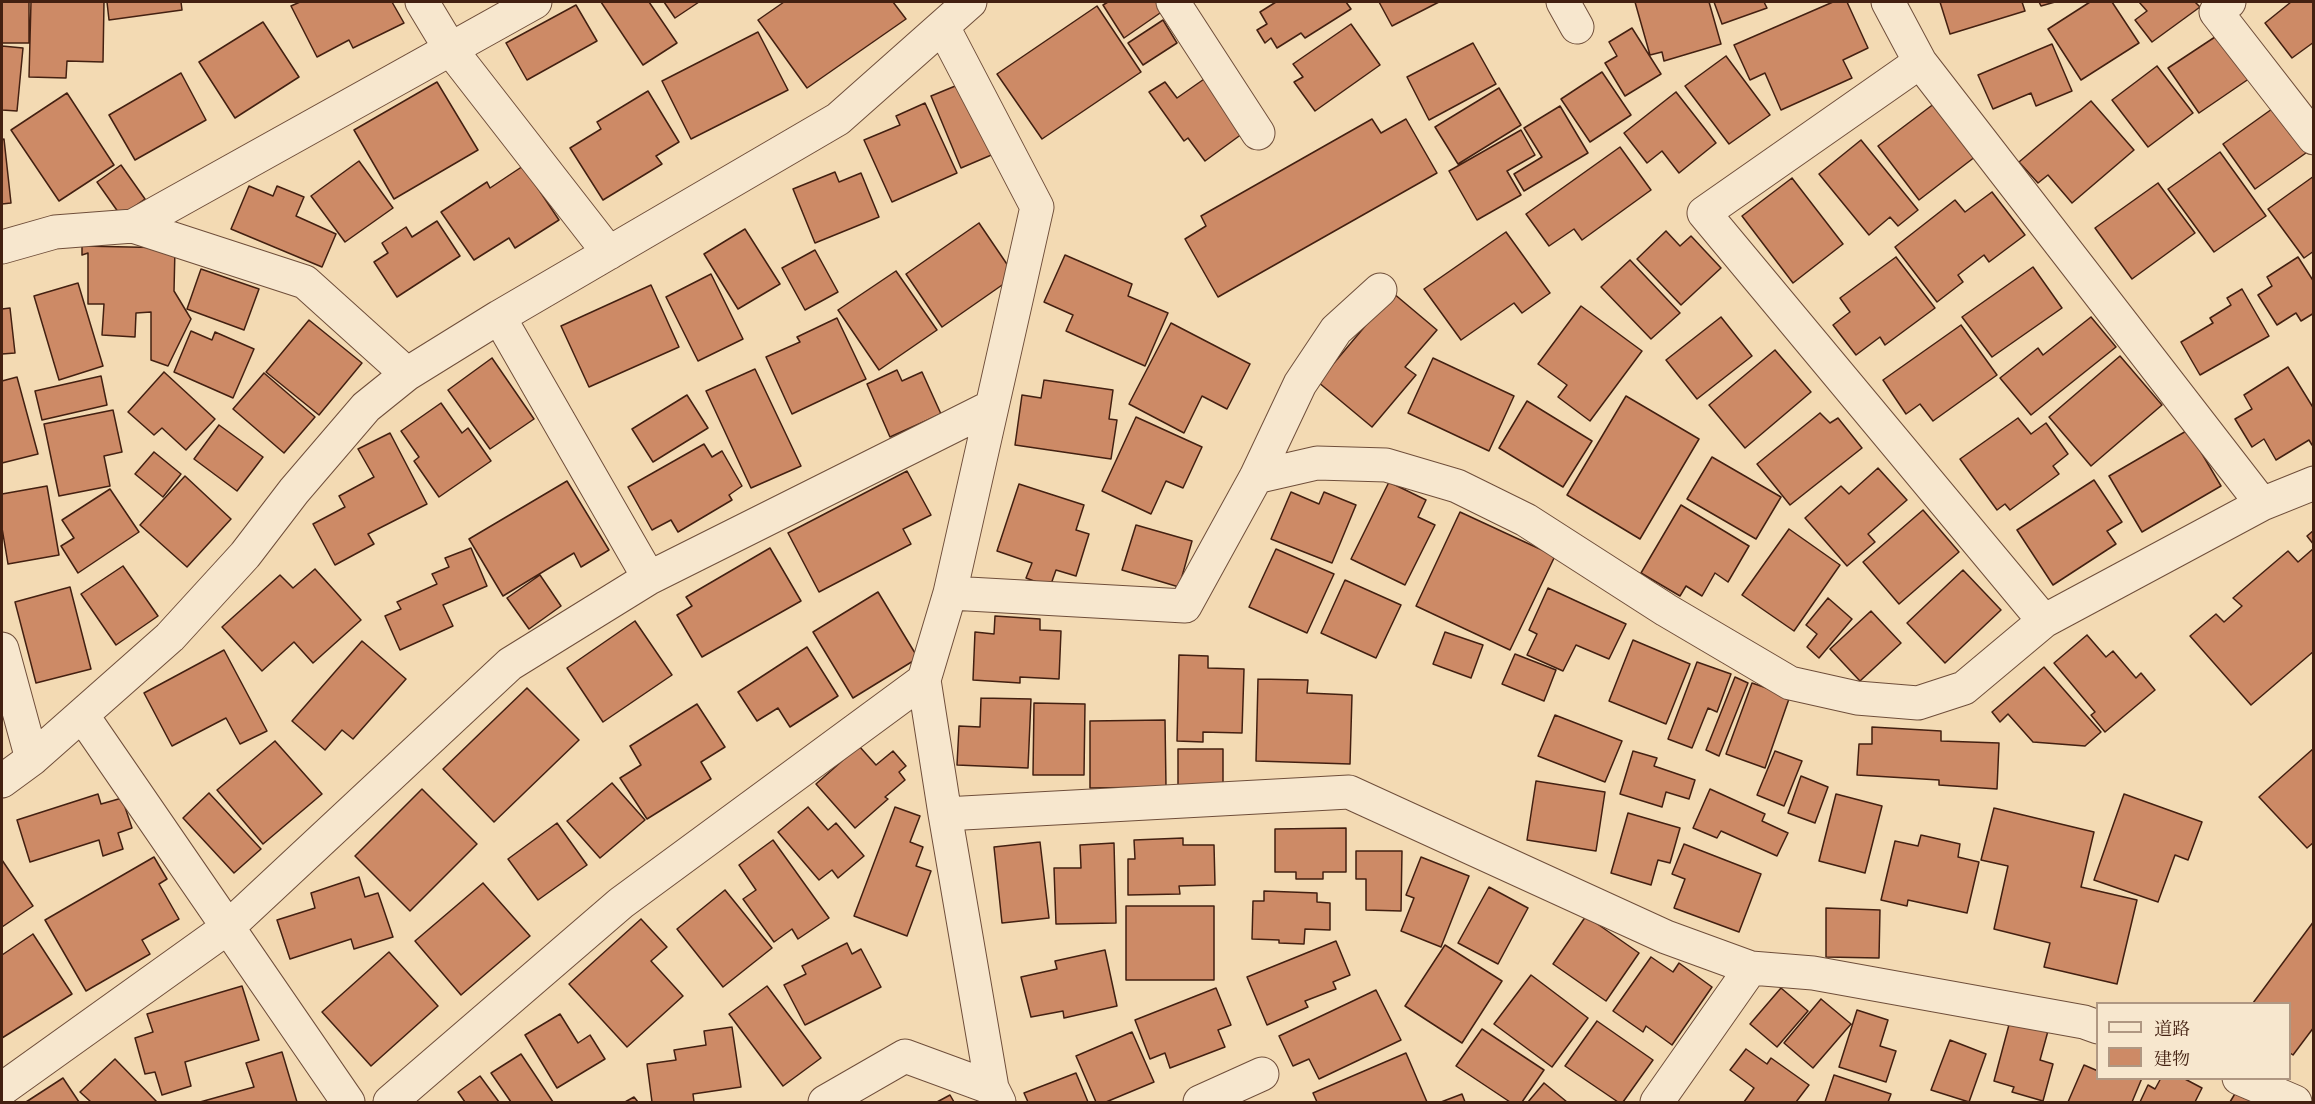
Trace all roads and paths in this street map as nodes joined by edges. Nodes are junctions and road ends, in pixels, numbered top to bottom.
1 (422, 2) edge
2 (535, 2) edge
3 (970, 2) edge
4 (1173, 2) edge
5 (1888, 2) edge
6 (2229, 2) edge
7 (943, 27) junction
8 (451, 50) junction
9 (1920, 62) junction
10 (1258, 133) dead end
11 (2313, 138) edge
12 (133, 226) junction
13 (2, 247) edge
14 (609, 253) junction
15 (1380, 290) dead end
16 (499, 317) junction
17 (407, 374) junction
18 (991, 407) junction
19 (1256, 477) junction
20 (2313, 483) edge
21 (2262, 504) junction
22 (650, 578) junction
23 (950, 593) junction
24 (2044, 621) junction
25 (2, 648) edge
26 (924, 680) junction
27 (82, 715) junction
28 (32, 759) junction
29 (2, 781) edge
30 (945, 814) junction
31 (227, 928) junction
32 (1751, 968) junction
33 (2096, 1027) edge
34 (1262, 1074) dead end
35 (2244, 1080) edge
36 (2, 1089) edge
37 (996, 1095) edge
38 (348, 1102) edge
39 (390, 1102) edge
40 (825, 1102) edge
41 (1200, 1102) edge
42 (1657, 1102) edge
43 (2295, 1102) edge

1 - 8 street
2 - 8 street
3 - 7 street
4 - 10 street
5 - 9 street
6 - 11 street
7 - 14 street
7 - 18 street
8 - 12 street
8 - 14 street
9 - 21 street
9 - 24 street
12 - 13 street
12 - 17 street
14 - 16 street
15 - 19 street
16 - 17 street
16 - 22 street
17 - 27 street
18 - 22 street
18 - 23 street
19 - 23 street
19 - 24 street
20 - 21 street
21 - 24 street
22 - 31 street
23 - 26 street
25 - 28 street
26 - 30 street
26 - 39 street
27 - 28 street
27 - 31 street
28 - 29 street
30 - 32 street
30 - 37 street
31 - 36 street
31 - 38 street
32 - 33 street
32 - 42 street
34 - 41 street
35 - 43 street
37 - 40 street

